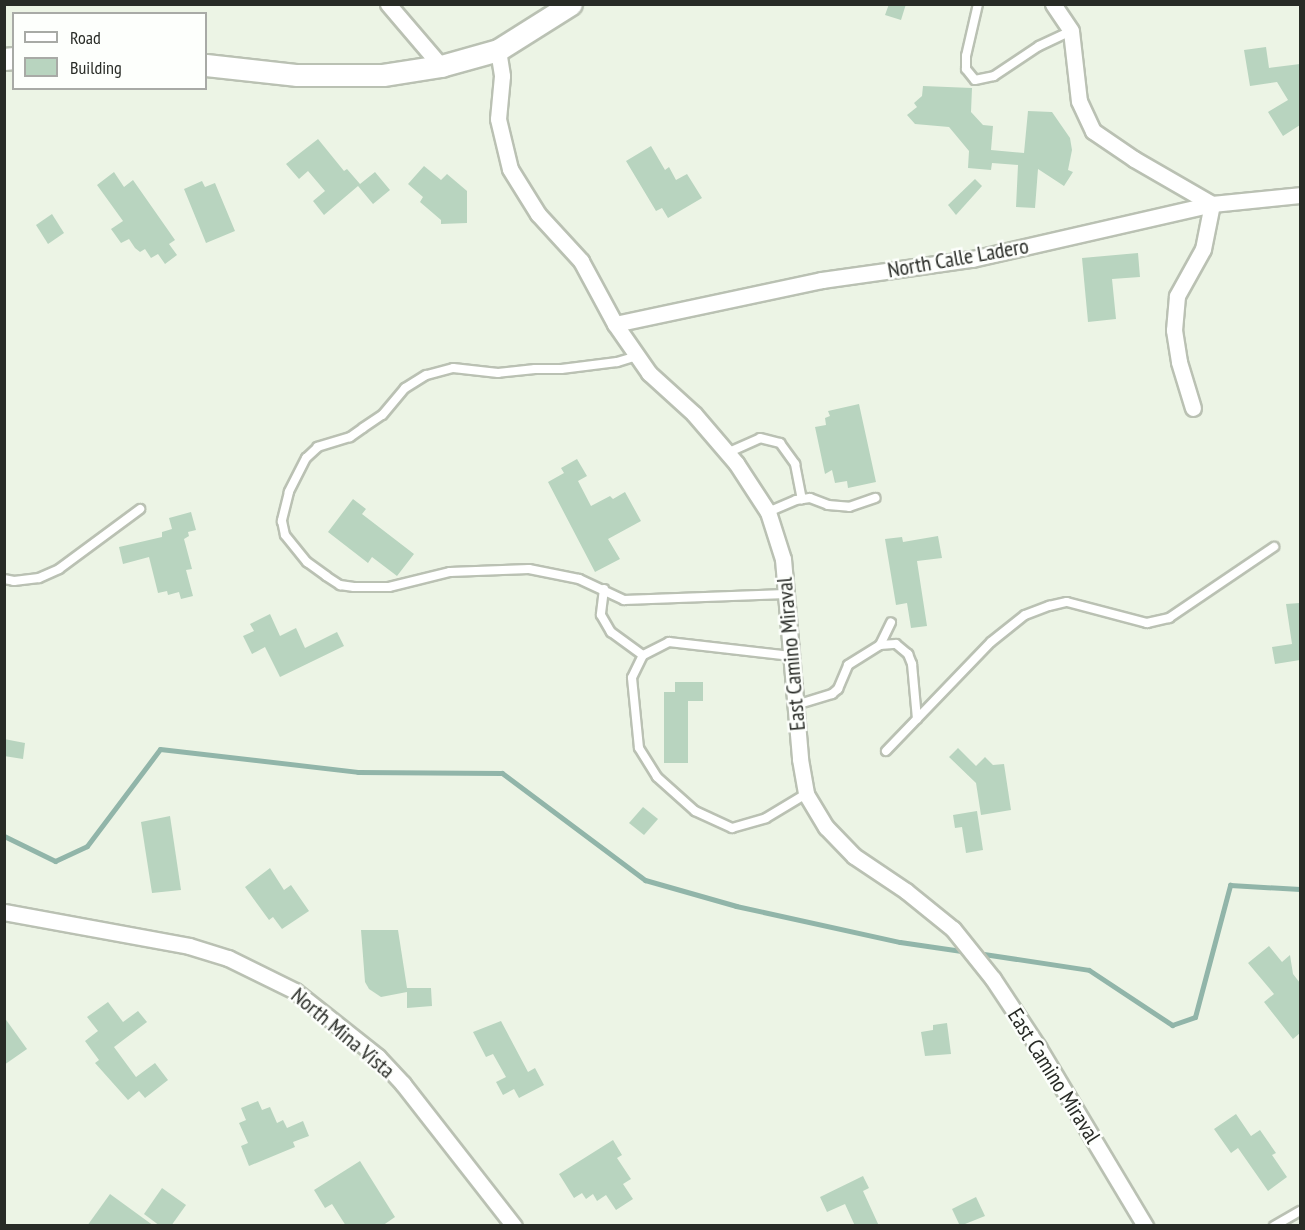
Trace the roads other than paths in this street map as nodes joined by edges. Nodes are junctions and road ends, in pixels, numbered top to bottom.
1 (388, 4) edge
2 (571, 4) edge
3 (978, 4) edge
4 (1053, 4) edge
5 (1071, 32) junction
6 (498, 50) junction
7 (207, 65) edge
8 (441, 66) junction
9 (1300, 195) edge
10 (1212, 204) junction
11 (615, 324) junction
12 (637, 356) junction
13 (1193, 408) dead end
14 (727, 453) junction
15 (875, 498) dead end
16 (802, 499) junction
17 (140, 509) dead end
18 (768, 512) junction
19 (1274, 548) dead end
20 (4, 579) edge
21 (604, 589) junction
22 (786, 594) junction
23 (891, 622) dead end
24 (880, 645) junction
25 (643, 655) junction
26 (791, 656) junction
27 (796, 705) junction
28 (917, 719) junction
29 (886, 751) dead end
30 (806, 794) junction
31 (4, 912) edge
32 (1300, 1211) edge
33 (513, 1226) edge
34 (1145, 1226) edge
35 (1274, 1226) edge

1 - 8 street
2 - 6 main road
3 - 5 lane
4 - 5 street
5 - 10 street
6 - 8 main road
6 - 11 street, East Camino Miraval
7 - 8 main road
9 - 10 street, North Calle Ladero
10 - 11 street, North Calle Ladero
10 - 13 street
11 - 12 street, East Camino Miraval
12 - 14 street, East Camino Miraval
12 - 21 lane
14 - 16 lane
14 - 18 street, East Camino Miraval
15 - 16 lane
16 - 18 lane
17 - 20 lane
18 - 22 street, East Camino Miraval
19 - 28 lane
21 - 22 lane
21 - 25 lane
22 - 26 street, East Camino Miraval
23 - 24 lane
24 - 27 lane
24 - 28 lane
25 - 26 lane
25 - 30 lane
26 - 27 street, East Camino Miraval
27 - 30 street, East Camino Miraval
28 - 29 lane
30 - 34 street, East Camino Miraval
31 - 33 street, North Mina Vista
32 - 35 lane

